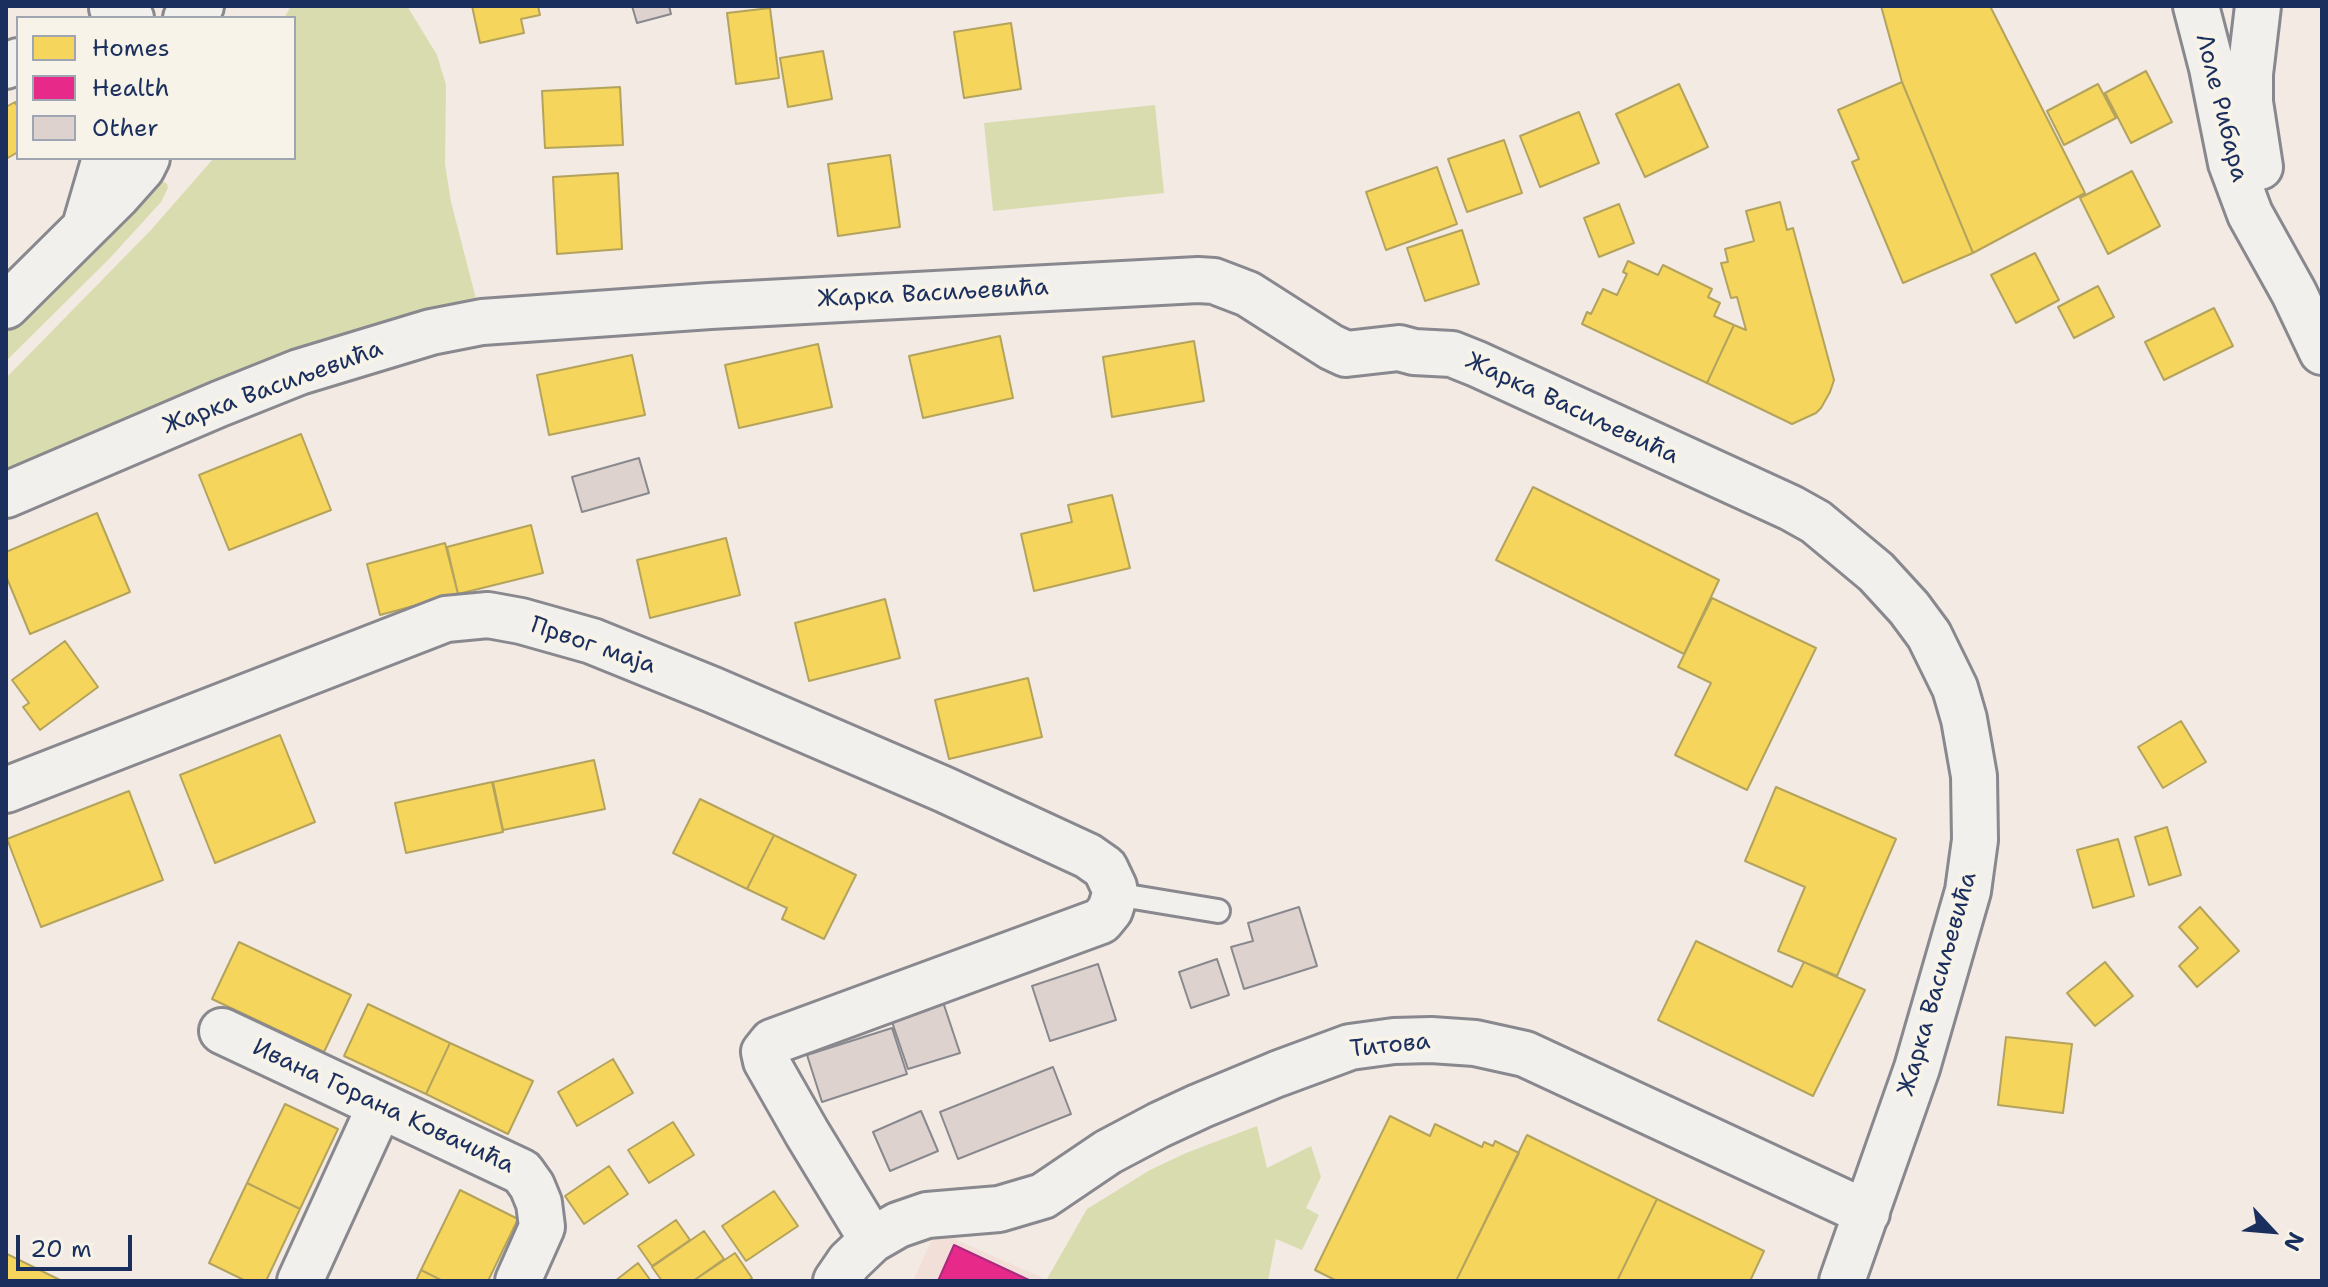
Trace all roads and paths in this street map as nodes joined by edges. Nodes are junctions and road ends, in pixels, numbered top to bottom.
1 (2196, 6) edge
2 (2258, 6) edge
3 (104, 160) edge
4 (146, 160) edge
5 (85, 226) junction
6 (2294, 293) junction
7 (6, 306) edge
8 (2322, 352) edge
9 (6, 495) edge
10 (6, 790) edge
11 (1106, 909) junction
12 (1218, 911) dead end
13 (222, 1031) dead end
14 (380, 1106) junction
15 (1867, 1213) junction
16 (872, 1240) junction
17 (300, 1281) edge
18 (518, 1281) edge
19 (836, 1281) edge
20 (1842, 1281) edge

1 - 6 street, Лоле Рибара
2 - 6 street, Лоле Рибара
3 - 5 street
4 - 5 street
5 - 7 street
6 - 8 street, Лоле Рибара
9 - 15 street, Жарка Васиљевића
10 - 11 street, Првог маја
11 - 12 lane
11 - 16 street
13 - 14 street, Ивана Горана Ковачића
14 - 17 street
14 - 18 street, Ивана Горана Ковачића
15 - 16 street, Титова
15 - 20 street, Жарка Васиљевића
16 - 19 street, Титова

